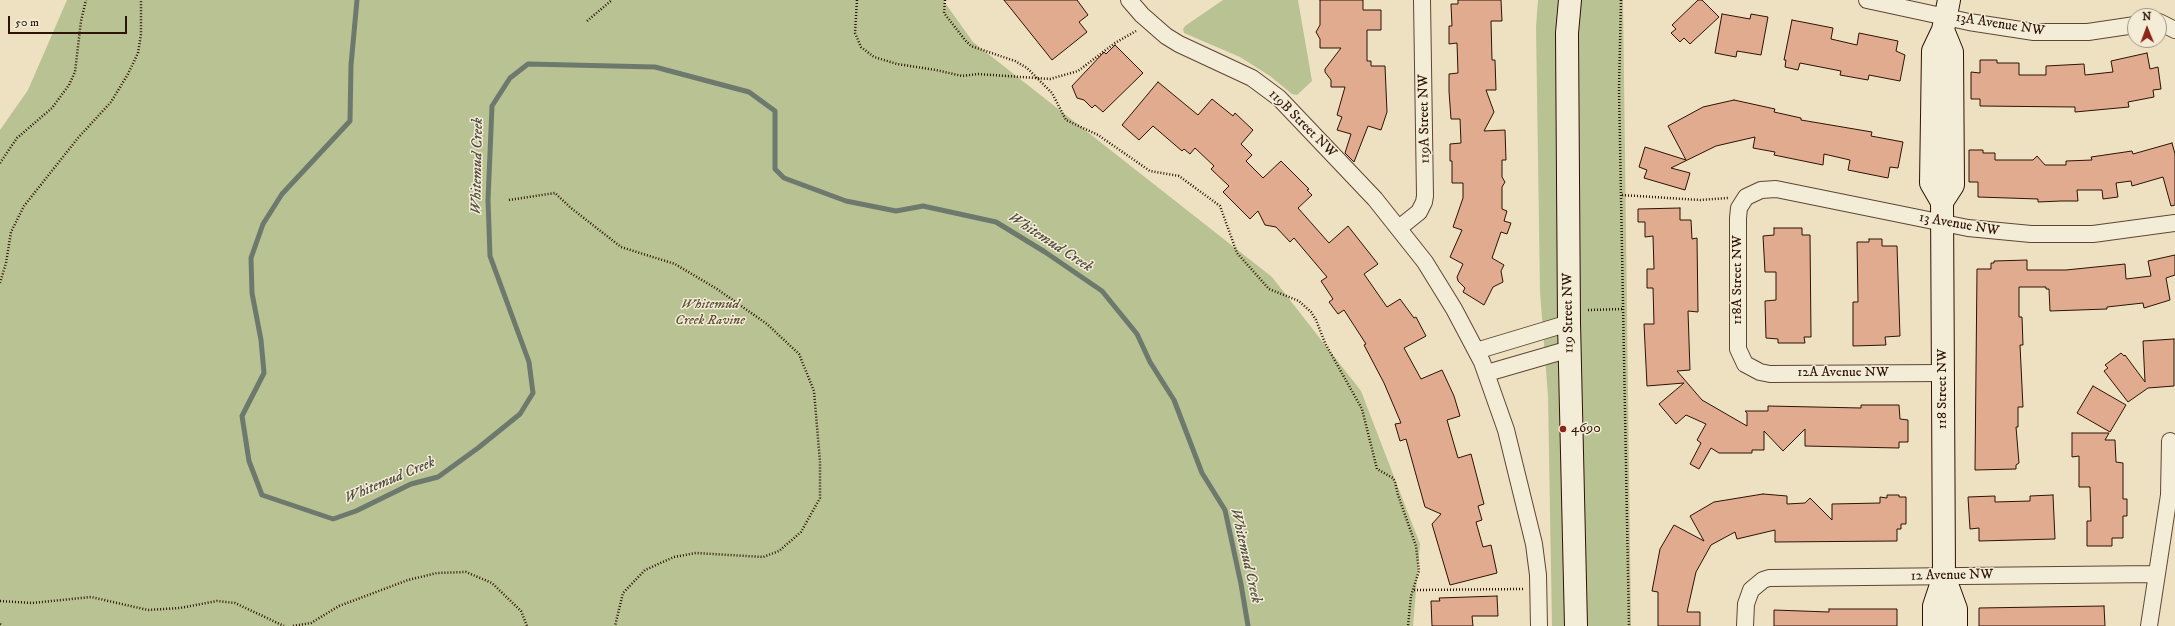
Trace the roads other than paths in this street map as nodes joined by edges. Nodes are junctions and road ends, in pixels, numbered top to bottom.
1 (1129, 0) edge
2 (1422, 0) edge
3 (1570, 0) edge
4 (1866, 0) edge
5 (1946, 16) edge
6 (2127, 26) edge
7 (1746, 197) joint
8 (1942, 212) junction
9 (2175, 223) edge
10 (1399, 228) junction
11 (1569, 323) junction
12 (1570, 349) junction
13 (1476, 351) junction
14 (1745, 364) joint
15 (1487, 373) junction
16 (1943, 373) junction
17 (2170, 441) dead end
18 (2157, 574) junction
19 (1944, 576) junction
20 (1539, 626) edge
21 (1576, 626) edge
22 (1745, 626) edge
23 (1934, 626) edge
24 (1956, 626) edge
25 (2149, 626) edge

1 - 10 street, 119B Street NW
2 - 10 street, 119A Street NW
3 - 11 street, 119 Street NW
4 - 5 street, 13A Avenue NW
5 - 6 street, 13A Avenue NW
5 - 8 street, 118 Street NW
7 - 8 street, 13 Avenue NW
7 - 14 street, 118A Street NW
8 - 9 street, 13 Avenue NW
8 - 16 street, 118 Street NW
10 - 13 street
11 - 12 street, 119 Street NW
11 - 13 street
12 - 15 street
12 - 21 street, 119 Street NW
13 - 15 street
14 - 16 street, 12A Avenue NW
15 - 20 street
16 - 19 street, 118 Street NW
17 - 18 street
18 - 19 street, 12 Avenue NW
18 - 25 street
19 - 22 street, 12 Avenue NW
19 - 23 street, 118 Street NW
19 - 24 street, 118 Street NW

